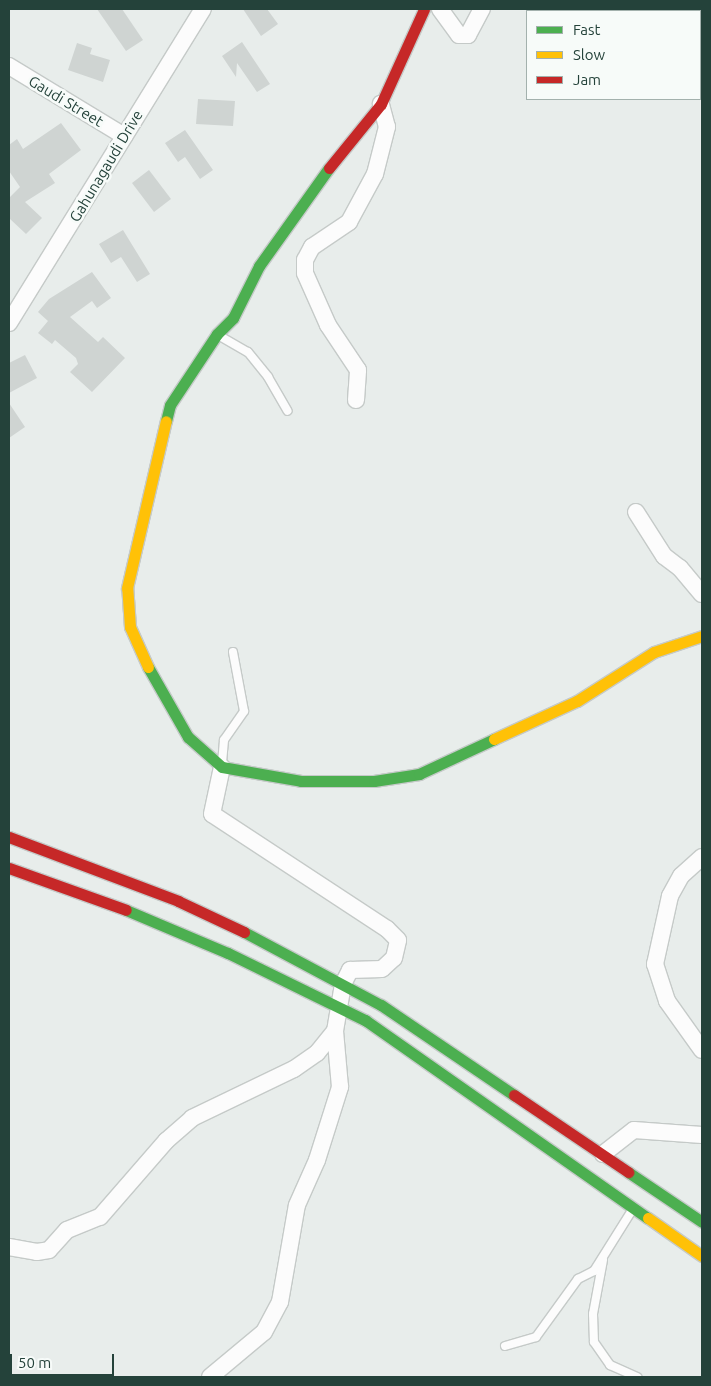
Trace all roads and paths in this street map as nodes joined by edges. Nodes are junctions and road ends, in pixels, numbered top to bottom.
1 (203, 9) edge
2 (424, 9) edge
3 (440, 9) edge
4 (482, 9) edge
5 (9, 66) edge
6 (381, 104) junction
7 (124, 136) junction
8 (9, 323) edge
9 (217, 334) junction
10 (356, 400) dead end
11 (288, 411) dead end
12 (636, 512) dead end
13 (702, 594) edge
14 (702, 636) edge
15 (233, 652) dead end
16 (222, 767) junction
17 (9, 837) edge
18 (702, 857) edge
19 (9, 868) edge
20 (343, 984) junction
21 (341, 1008) junction
22 (335, 1031) junction
23 (702, 1050) edge
24 (702, 1136) edge
25 (603, 1154) junction
26 (634, 1208) junction
27 (702, 1222) edge
28 (9, 1247) edge
29 (702, 1256) edge
30 (603, 1258) junction
31 (505, 1346) dead end
32 (210, 1377) edge
33 (637, 1377) edge

1 - 7 street, Gahunagaudi Drive
2 - 6 main road
3 - 4 street
5 - 7 street, Gaudi Street
6 - 9 main road
6 - 10 street
7 - 8 street, Gahunagaudi Drive
9 - 11 lane
9 - 16 main road
12 - 13 street
14 - 16 main road
15 - 16 lane
16 - 20 street
17 - 20 main road
18 - 23 street
19 - 21 main road
20 - 21 street
20 - 25 main road
21 - 22 street
21 - 26 main road
22 - 28 street
22 - 32 street
24 - 25 street
25 - 27 main road
26 - 29 main road
26 - 30 lane
30 - 31 lane
30 - 33 lane

